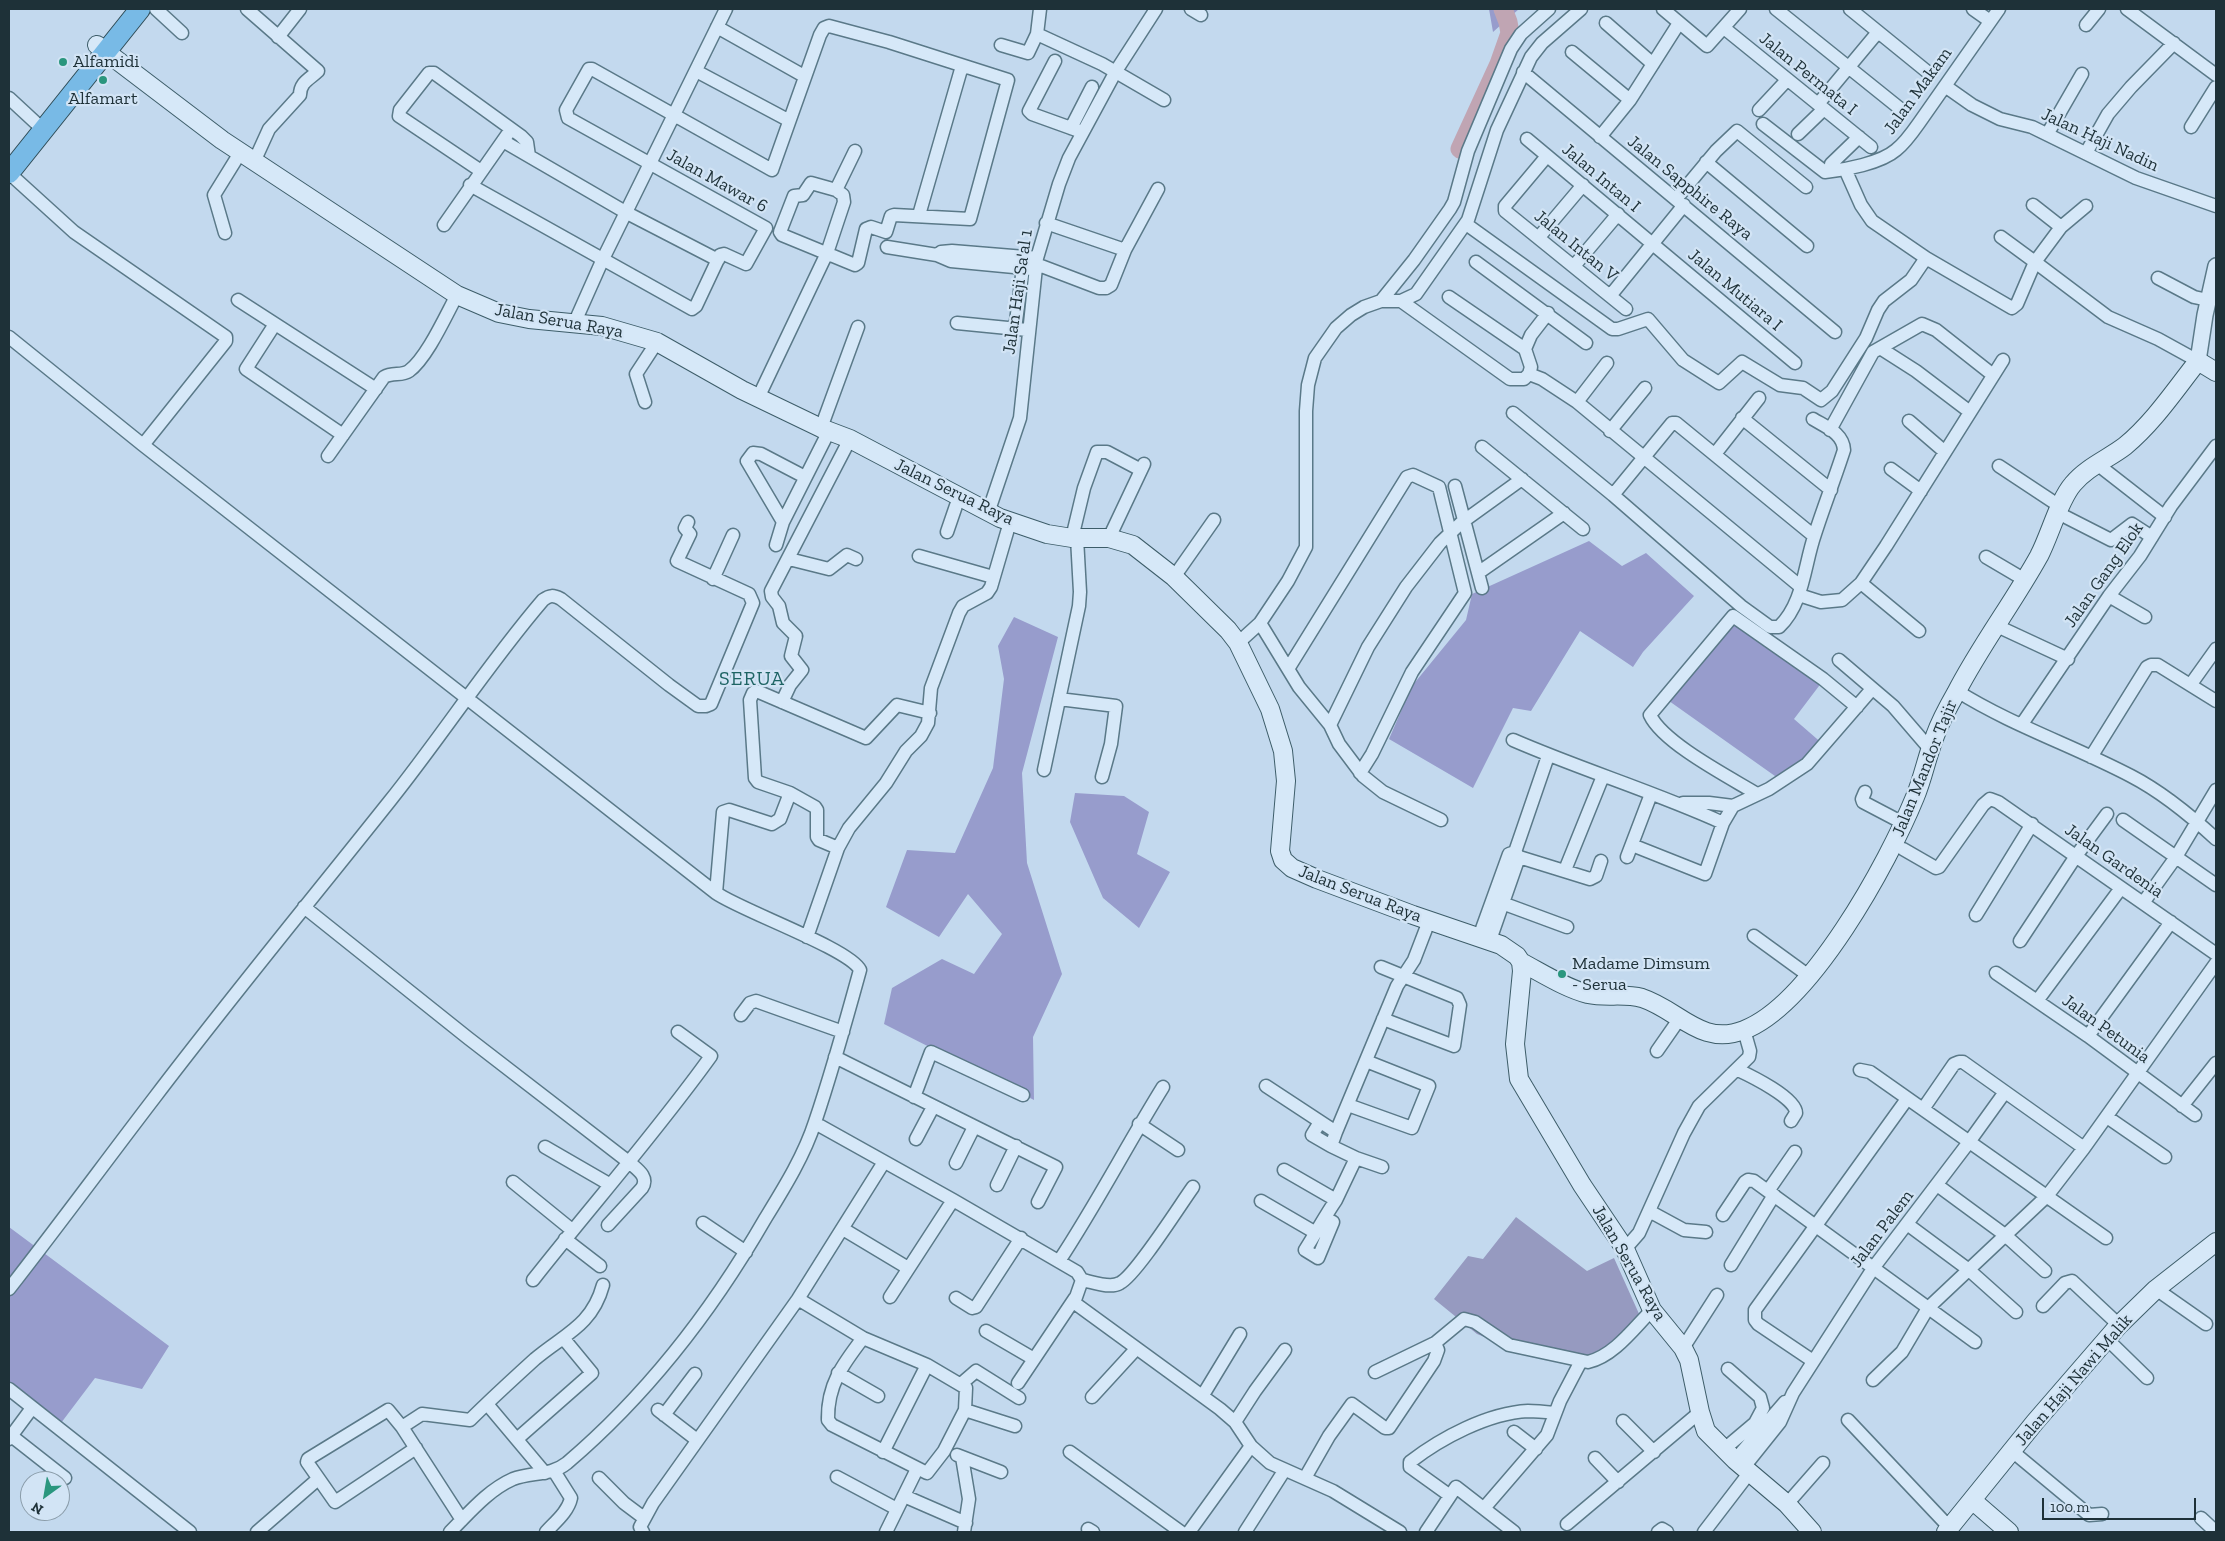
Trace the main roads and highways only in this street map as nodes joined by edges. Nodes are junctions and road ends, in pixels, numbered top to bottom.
1 (128, 9) edge
2 (140, 9) edge
3 (101, 49) junction
4 (9, 156) edge
5 (9, 173) edge
6 (2216, 372) edge
7 (1521, 962) junction
8 (2216, 1242) edge
9 (1972, 1500) junction
10 (1948, 1530) edge
11 (1812, 1532) edge
12 (2009, 1532) edge

1 - 3 highway
2 - 3 highway
3 - 4 highway
3 - 5 highway
3 - 7 main road, Jalan Serua Raya
6 - 7 main road, Jalan Mandor Tajir
7 - 11 main road, Jalan Serua Raya
8 - 9 main road, Jalan Haji Nawi Malik
9 - 10 main road, Jalan Haji Nawi Malik
9 - 12 main road

